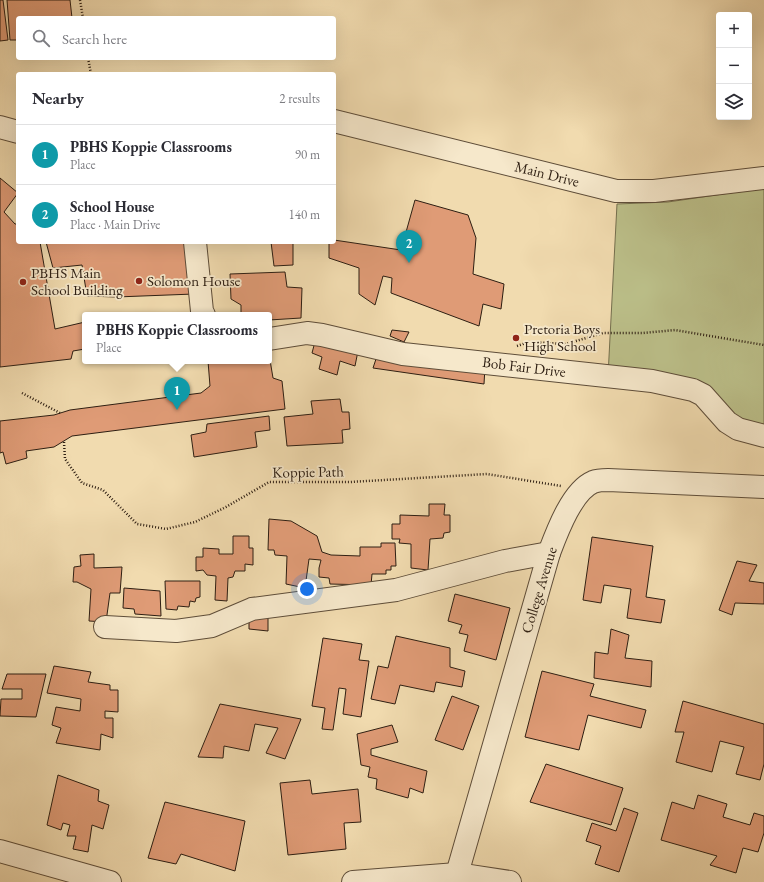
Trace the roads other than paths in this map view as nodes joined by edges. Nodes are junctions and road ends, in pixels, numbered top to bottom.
1 (336, 121) edge
2 (0, 127) edge
3 (16, 132) edge
4 (16, 134) edge
5 (0, 140) edge
6 (764, 178) edge
7 (195, 244) edge
8 (202, 312) edge
9 (272, 339) edge
10 (764, 436) edge
11 (764, 488) edge
12 (549, 552) junction
13 (105, 627) dead end
14 (0, 851) edge
15 (457, 874) junction
16 (110, 882) edge
17 (353, 882) edge
18 (510, 882) edge

1 - 6 street, Main Drive
2 - 3 street
4 - 5 street
7 - 8 street
9 - 10 street, Bob Fair Drive
11 - 12 street, College Avenue
12 - 13 street
12 - 15 street, College Avenue
14 - 16 street
15 - 17 street
15 - 18 street

